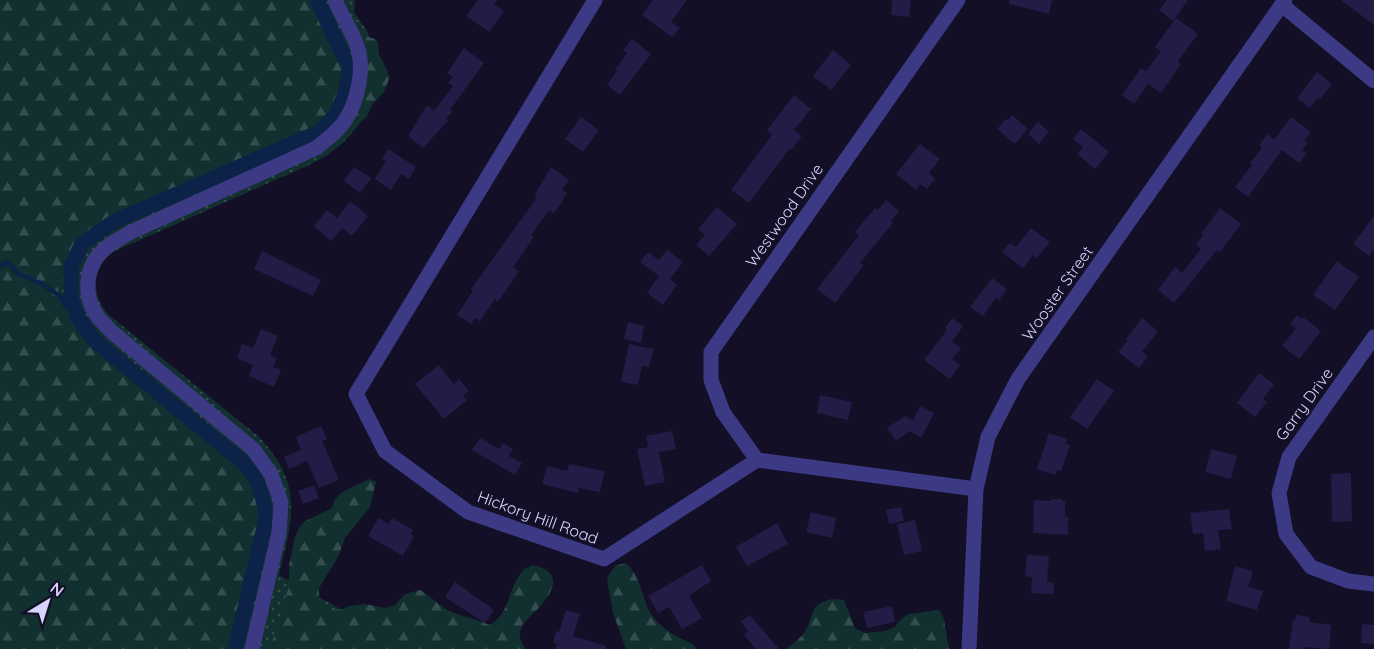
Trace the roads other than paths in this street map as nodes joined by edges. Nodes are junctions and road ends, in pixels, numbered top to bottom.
1 (334, 0) edge
2 (595, 0) edge
3 (958, 0) edge
4 (1284, 3) edge
5 (1374, 81) edge
6 (1374, 337) edge
7 (757, 460) junction
8 (976, 489) junction
9 (1374, 584) edge
10 (252, 649) edge
11 (969, 649) edge

1 - 10 street
2 - 7 street, Hickory Hill Road
3 - 7 street, Westwood Drive
4 - 5 street
4 - 8 street, Wooster Street
6 - 9 street, Garry Drive
7 - 8 street
8 - 11 street, Wooster Street

